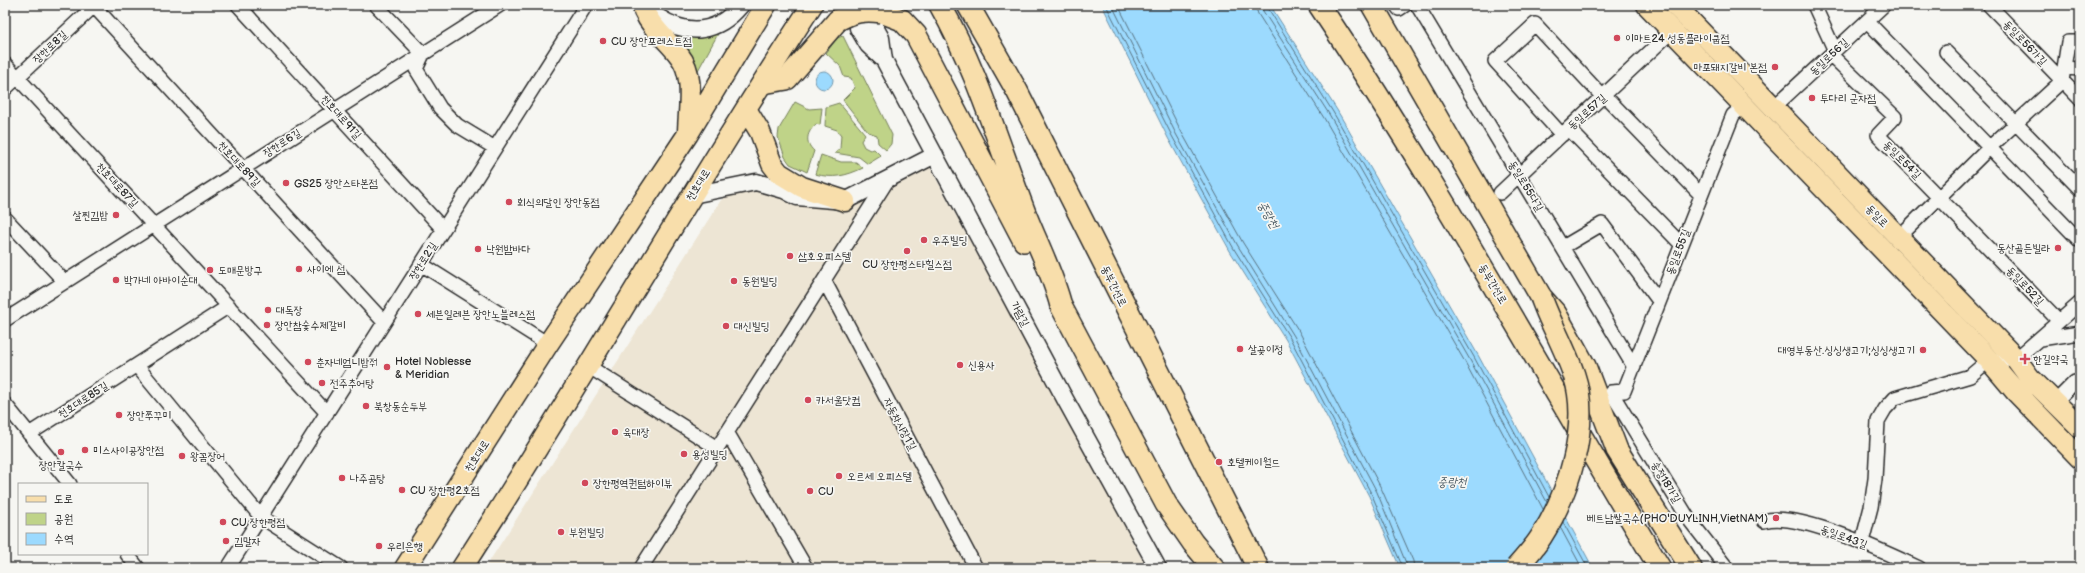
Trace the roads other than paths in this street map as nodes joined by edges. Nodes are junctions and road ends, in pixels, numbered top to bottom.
1 (94, 5) edge
2 (238, 5) edge
3 (376, 5) edge
4 (500, 5) edge
5 (586, 5) edge
6 (741, 5) edge
7 (766, 5) edge
8 (811, 5) edge
9 (940, 5) edge
10 (968, 5) edge
11 (1396, 5) edge
12 (1405, 5) edge
13 (1417, 5) edge
14 (1647, 5) edge
15 (1675, 5) edge
16 (1814, 5) edge
17 (1884, 5) edge
18 (1989, 5) edge
19 (1372, 7) edge
20 (642, 8) edge
21 (1324, 10) edge
22 (870, 20) junction
23 (1867, 21) junction
24 (1672, 31) junction
25 (2074, 42) edge
26 (1946, 52) dead end
27 (1833, 53) junction
28 (423, 54) junction
29 (5, 64) edge
30 (2080, 69) edge
31 (2063, 74) junction
32 (17, 77) junction
33 (763, 83) junction
34 (5, 88) edge
35 (1604, 97) junction
36 (2080, 99) edge
37 (1744, 106) junction
38 (1773, 108) junction
39 (746, 109) junction
40 (335, 110) junction
41 (2015, 122) junction
42 (1566, 132) junction
43 (688, 134) junction
44 (1990, 147) junction
45 (495, 148) junction
46 (935, 155) junction
47 (243, 168) junction
48 (1520, 175) junction
49 (887, 181) junction
50 (2080, 189) edge
51 (1500, 193) dead end
52 (692, 195) junction
53 (1701, 195) junction
54 (1940, 198) junction
55 (845, 201) junction
56 (5, 218) edge
57 (154, 225) junction
58 (443, 230) junction
59 (1898, 238) junction
60 (2080, 241) edge
61 (1681, 244) junction
62 (1562, 247) junction
63 (421, 264) junction
64 (824, 280) junction
65 (65, 282) junction
66 (1541, 297) junction
67 (1659, 301) junction
68 (2080, 303) edge
69 (229, 306) junction
70 (1061, 306) junction
71 (5, 320) edge
72 (2059, 321) junction
73 (384, 322) junction
74 (2080, 334) edge
75 (2040, 339) junction
76 (548, 344) junction
77 (2016, 359) junction
78 (1989, 360) junction
79 (137, 366) junction
80 (588, 366) junction
81 (1634, 367) junction
82 (2080, 382) edge
83 (1611, 392) joint
84 (2055, 402) junction
85 (5, 404) edge
86 (327, 412) junction
87 (2046, 423) junction
88 (2080, 427) edge
89 (727, 432) junction
90 (2080, 432) edge
91 (29, 434) junction
92 (718, 448) junction
93 (2080, 458) edge
94 (69, 483) edge
95 (1166, 504) junction
96 (261, 517) junction
97 (1764, 521) dead end
98 (1862, 542) junction
99 (128, 555) edge
100 (138, 568) edge
101 (228, 568) edge
102 (341, 568) edge
103 (405, 568) edge
104 (462, 568) edge
105 (641, 568) edge
106 (806, 568) edge
107 (976, 568) edge
108 (1158, 568) edge
109 (1197, 568) edge
110 (1214, 568) edge
111 (1258, 568) edge
112 (1516, 568) edge
113 (1660, 568) edge
114 (1691, 568) edge
115 (1727, 568) edge
116 (1919, 568) edge

1 - 32 street, 장한로8길
1 - 47 street, 천호대로89길
2 - 40 street, 천호대로91길
3 - 28 street
4 - 28 street, 장한로6길
5 - 45 street, 장한로2길
6 - 20 street
7 - 43 main road, 천호대로
8 - 33 main road, 천호대로
9 - 70 highway
10 - 111 highway, 동부간선로
11 - 12 street
13 - 48 street, 동일로55다길
14 - 24 main road, 동일로
15 - 38 main road, 동일로
16 - 27 street
17 - 23 street, 동일로56길
18 - 31 street, 동일로56가길
19 - 66 highway
20 - 43 main road
21 - 113 highway, 동부간선로
22 - 33 highway, bridge
22 - 46 street, 가람길
22 - 70 highway
23 - 27 street, 동일로56길
23 - 44 street
24 - 35 street, 동일로57길
24 - 37 main road, 동일로
25 - 31 street, 동일로56가길
26 - 41 street
27 - 38 street, 동일로56길
27 - 54 street, 동일로54길
28 - 40 street, 장한로6길
28 - 45 street
29 - 32 street, 천호대로87길
30 - 31 street
31 - 36 street, 동일로56가길
31 - 41 street
32 - 34 street, 장한로8길
32 - 57 street, 천호대로87길
33 - 39 main road, 천호대로
35 - 42 street, 동일로57길
35 - 42 street
35 - 53 street
37 - 53 street, 동일로55길
37 - 78 main road, 동일로
38 - 59 main road, 동일로
39 - 52 main road, 천호대로
39 - 55 main road
40 - 47 street, 장한로6길
40 - 58 street, 천호대로91길
41 - 44 street
41 - 50 street
42 - 48 street, 동일로57길
42 - 61 street
43 - 76 main road, 천호대로
44 - 54 street
44 - 60 street
45 - 58 street, 장한로2길
46 - 49 street
46 - 108 street, 가람길
47 - 57 street, 장한로6길
47 - 73 street, 천호대로89길
48 - 51 street, 동일로57길
48 - 62 street, 동일로55다길
49 - 55 street
49 - 64 street
52 - 55 street
52 - 80 main road, 천호대로
53 - 61 street, 동일로55길
54 - 59 street
54 - 72 street, 동일로52길
56 - 65 street
57 - 65 street, 장한로6길
57 - 69 street, 천호대로87길
58 - 63 street, 장한로2길
59 - 77 main road, 동일로
61 - 67 street, 동일로55길
62 - 67 street
62 - 81 street, 동일로55다길
63 - 73 street, 장한로2길
63 - 76 street
64 - 89 street
64 - 107 street, 자동차시장1길
65 - 71 street, 장한로6길
66 - 112 highway, bridge
66 - 114 highway
67 - 81 street, 동일로55길
68 - 72 street
69 - 79 street
69 - 86 street, 천호대로87길
70 - 95 highway
72 - 75 street
73 - 86 street, 장한로2길
74 - 75 street
75 - 77 street
76 - 103 main road, 천호대로
77 - 78 street
77 - 84 main road, 동일로
78 - 87 main road, 동일로
78 - 98 street
79 - 91 street, 천호대로85길
79 - 96 street
80 - 92 street
80 - 104 main road, 천호대로
81 - 83 street, 동일로55길
82 - 84 street
83 - 115 street, 송정18가길
84 - 88 main road, 동일로
85 - 91 street
86 - 96 street, 장한로2길
87 - 90 main road
87 - 93 main road, 동일로
89 - 92 street
89 - 106 street
91 - 94 street
92 - 105 street
95 - 109 highway
95 - 110 highway
96 - 101 street, 장한로2길
96 - 102 street
97 - 98 street, 동일로43길
98 - 116 street, 동일로43길
99 - 100 street

